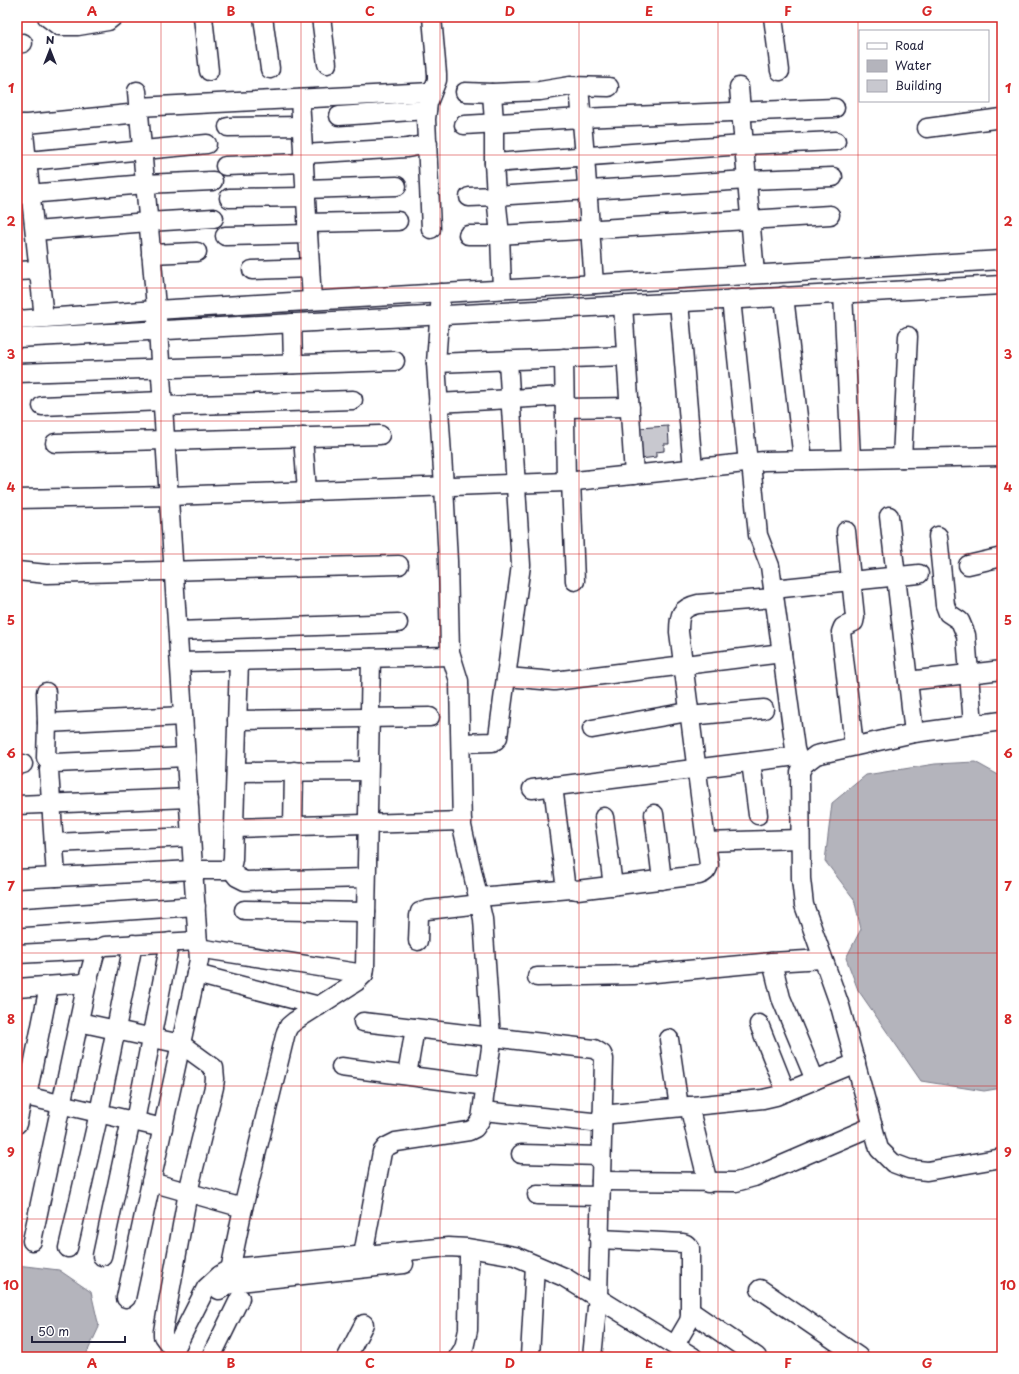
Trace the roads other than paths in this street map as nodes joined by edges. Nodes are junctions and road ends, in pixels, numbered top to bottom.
1 (47, 17) edge
2 (113, 17) edge
3 (203, 17) edge
4 (263, 17) edge
5 (321, 17) edge
6 (432, 17) edge
7 (773, 17) edge
8 (327, 64) dead end
9 (270, 69) dead end
10 (210, 71) dead end
11 (780, 71) dead end
12 (579, 87) junction
13 (609, 87) dead end
14 (739, 87) dead end
15 (432, 92) junction
16 (465, 92) dead end
17 (492, 93) junction
18 (300, 99) junction
19 (138, 104) junction
20 (835, 108) dead end
21 (427, 110) junction
22 (741, 111) junction
23 (339, 116) dead end
24 (581, 118) junction
25 (1002, 118) edge
26 (494, 122) junction
27 (20, 124) edge
28 (464, 125) dead end
29 (302, 126) junction
30 (228, 127) dead end
31 (927, 128) dead end
32 (836, 141) dead end
33 (207, 144) dead end
34 (428, 144) junction
35 (744, 145) junction
36 (142, 150) junction
37 (586, 157) junction
38 (304, 158) junction
39 (24, 159) edge
40 (494, 163) junction
41 (226, 166) dead end
42 (833, 177) dead end
43 (747, 180) junction
44 (213, 181) dead end
45 (145, 184) junction
46 (397, 186) dead end
47 (587, 191) junction
48 (306, 193) junction
49 (24, 195) edge
50 (496, 196) junction
51 (469, 197) dead end
52 (229, 198) dead end
53 (830, 215) dead end
54 (214, 218) dead end
55 (750, 220) junction
56 (398, 221) dead end
57 (148, 222) junction
58 (308, 228) junction
59 (431, 229) dead end
60 (590, 229) junction
61 (35, 231) junction
62 (468, 235) dead end
63 (500, 235) junction
64 (224, 236) dead end
65 (198, 252) dead end
66 (151, 254) junction
67 (1002, 260) edge
68 (310, 268) junction
69 (39, 270) junction
70 (252, 270) dead end
71 (17, 271) edge
72 (755, 274) junction
73 (594, 284) junction
74 (576, 285) junction
75 (1002, 285) edge
76 (502, 289) junction
77 (441, 293) junction
78 (843, 293) junction
79 (784, 296) junction
80 (731, 299) junction
81 (312, 300) junction
82 (679, 302) junction
83 (623, 305) junction
84 (577, 308) junction
85 (156, 310) junction
86 (439, 316) junction
87 (44, 318) junction
88 (17, 320) edge
89 (292, 323) junction
90 (158, 330) junction
91 (908, 336) dead end
92 (17, 338) edge
93 (626, 356) junction
94 (564, 358) junction
95 (395, 361) dead end
96 (508, 361) junction
97 (293, 364) junction
98 (436, 364) junction
99 (160, 369) junction
100 (17, 373) edge
101 (510, 398) junction
102 (353, 400) dead end
103 (438, 402) junction
104 (564, 402) junction
105 (163, 404) junction
106 (42, 406) dead end
107 (630, 407) junction
108 (380, 435) dead end
109 (303, 437) junction
110 (165, 440) junction
111 (55, 443) dead end
112 (1002, 456) edge
113 (902, 458) junction
114 (851, 459) junction
115 (803, 460) junction
116 (749, 463) junction
117 (693, 468) junction
118 (634, 475) junction
119 (568, 482) junction
120 (516, 484) junction
121 (444, 486) junction
122 (307, 491) junction
123 (169, 496) junction
124 (17, 499) edge
125 (889, 516) dead end
126 (846, 531) dead end
127 (938, 536) dead end
128 (1002, 557) edge
129 (400, 565) dead end
130 (968, 565) dead end
131 (174, 570) junction
132 (17, 571) edge
133 (919, 574) dead end
134 (895, 576) junction
135 (575, 581) dead end
136 (852, 581) junction
137 (774, 594) junction
138 (398, 623) dead end
139 (178, 631) junction
140 (782, 653) junction
141 (451, 656) junction
142 (370, 658) junction
143 (239, 661) junction
144 (180, 662) junction
145 (683, 664) junction
146 (1002, 670) edge
147 (968, 674) junction
148 (507, 677) junction
149 (908, 680) junction
150 (46, 692) dead end
151 (764, 709) dead end
152 (689, 714) junction
153 (183, 716) junction
154 (430, 717) dead end
155 (369, 718) junction
156 (237, 720) junction
157 (1002, 721) edge
158 (47, 723) junction
159 (973, 725) junction
160 (592, 729) dead end
161 (914, 733) junction
162 (461, 743) junction
163 (854, 746) junction
164 (186, 757) junction
165 (800, 760) junction
166 (751, 762) junction
167 (52, 764) junction
168 (695, 769) junction
169 (294, 771) junction
170 (368, 771) junction
171 (236, 772) junction
172 (553, 786) junction
173 (532, 789) dead end
174 (189, 798) junction
175 (52, 804) junction
176 (17, 805) edge
177 (654, 814) dead end
178 (758, 815) dead end
179 (604, 817) dead end
180 (462, 821) junction
181 (368, 823) junction
182 (293, 826) junction
183 (234, 828) junction
184 (191, 837) junction
185 (800, 839) junction
186 (706, 842) junction
187 (54, 843) junction
188 (230, 868) junction
189 (193, 870) junction
190 (56, 877) junction
191 (366, 878) junction
192 (17, 879) edge
193 (662, 880) junction
194 (613, 886) junction
195 (571, 889) junction
196 (479, 900) junction
197 (196, 906) junction
198 (244, 910) dead end
199 (366, 912) junction
200 (17, 918) edge
201 (418, 941) dead end
202 (170, 942) junction
203 (133, 944) junction
204 (198, 944) junction
205 (96, 950) junction
206 (17, 954) edge
207 (823, 959) junction
208 (772, 962) junction
209 (196, 974) junction
210 (364, 974) junction
211 (537, 977) dead end
212 (87, 983) junction
213 (49, 986) junction
214 (17, 988) edge
215 (319, 1006) junction
216 (79, 1022) junction
217 (363, 1022) dead end
218 (759, 1024) dead end
219 (415, 1028) junction
220 (116, 1030) junction
221 (151, 1037) junction
222 (491, 1038) junction
223 (669, 1039) dead end
224 (181, 1044) junction
225 (856, 1063) junction
226 (341, 1067) dead end
227 (407, 1076) junction
228 (815, 1080) junction
229 (486, 1086) junction
230 (786, 1092) junction
231 (23, 1095) edge
232 (62, 1104) junction
233 (684, 1107) junction
234 (483, 1111) junction
235 (100, 1113) junction
236 (602, 1119) junction
237 (133, 1121) junction
238 (17, 1124) edge
239 (873, 1126) junction
240 (163, 1128) junction
241 (521, 1154) dead end
242 (601, 1156) junction
243 (1002, 1158) edge
244 (151, 1182) junction
245 (708, 1183) junction
246 (600, 1188) junction
247 (188, 1192) junction
248 (537, 1195) dead end
249 (243, 1208) junction
250 (599, 1238) junction
251 (32, 1241) dead end
252 (68, 1248) dead end
253 (474, 1253) junction
254 (363, 1255) junction
255 (102, 1256) dead end
256 (536, 1265) junction
257 (232, 1268) junction
258 (227, 1285) junction
259 (760, 1289) dead end
260 (598, 1297) junction
261 (126, 1298) dead end
262 (240, 1298) dead end
263 (690, 1311) junction
264 (364, 1324) dead end
265 (675, 1345) junction
266 (176, 1355) edge
267 (852, 1355) edge
268 (211, 1357) edge
269 (347, 1357) edge
270 (458, 1357) edge
271 (530, 1357) edge
272 (592, 1357) edge
273 (693, 1357) edge
274 (757, 1357) edge

1 - 2 street
3 - 10 street
4 - 9 street
5 - 8 street
6 - 15 street
7 - 11 street
12 - 13 street
12 - 17 street
12 - 24 street
14 - 22 street
15 - 18 street
15 - 21 street
16 - 17 street
17 - 26 street
18 - 19 street
18 - 29 street
19 - 27 street
19 - 36 street
20 - 22 street
21 - 23 street
21 - 34 street
22 - 24 street
22 - 35 street
24 - 26 street
24 - 37 street
25 - 31 street
26 - 28 street
26 - 40 street
27 - 39 street
29 - 30 street
29 - 38 street
32 - 35 street
33 - 36 street
34 - 38 street
34 - 59 street
35 - 37 street
35 - 43 street
36 - 39 street
36 - 45 street
37 - 40 street
37 - 47 street
38 - 41 street
38 - 48 street
39 - 49 street
40 - 50 street
42 - 43 street
43 - 47 street
43 - 55 street
44 - 45 street
45 - 49 street
45 - 57 street
46 - 48 street
47 - 50 street
47 - 60 street
48 - 52 street
48 - 58 street
49 - 61 street
50 - 51 street
50 - 63 street
53 - 55 street
54 - 57 street
55 - 60 street
55 - 72 street
56 - 58 street
57 - 61 street
57 - 66 street
58 - 64 street
58 - 68 street
60 - 63 street
60 - 73 street
61 - 69 street
62 - 63 street
63 - 76 street
65 - 66 street
66 - 85 street
67 - 72 street
68 - 70 street
68 - 81 street
69 - 71 street
69 - 87 street
72 - 73 street
73 - 74 street
74 - 76 street
74 - 84 street
75 - 78 street
76 - 77 street
77 - 81 street
77 - 86 street
78 - 79 street
78 - 114 street
79 - 80 street
79 - 115 street
80 - 82 street
80 - 116 street
81 - 85 street
82 - 83 street
82 - 117 street
83 - 84 street
83 - 93 street
84 - 86 street
85 - 87 street
85 - 90 street
86 - 89 street
86 - 98 street
87 - 88 street
89 - 90 street
89 - 97 street
90 - 92 street
90 - 99 street
91 - 113 street
93 - 94 street
93 - 107 street
94 - 96 street
94 - 104 street
95 - 97 street
96 - 98 street
96 - 101 street
97 - 99 street
98 - 103 street
99 - 100 street
99 - 105 street
101 - 103 street
101 - 104 street
101 - 120 street
102 - 105 street
103 - 121 street
104 - 107 street
104 - 119 street
105 - 106 street
105 - 110 street
107 - 118 street
108 - 109 street
109 - 110 street
109 - 122 street
110 - 111 street
110 - 123 street
112 - 113 street
113 - 114 street
114 - 115 street
115 - 116 street
116 - 117 street
116 - 137 street
117 - 118 street
118 - 119 street
119 - 120 street
119 - 135 street
120 - 121 street
120 - 148 street
121 - 122 street
121 - 141 street
122 - 123 street
123 - 124 street
123 - 131 street
125 - 134 street
126 - 136 street
127 - 147 street
128 - 130 street
129 - 131 street
131 - 132 street
131 - 139 street
133 - 134 street
134 - 136 street
134 - 149 street
136 - 137 street
136 - 163 street
137 - 140 street
137 - 145 street
138 - 139 street
139 - 144 street
140 - 145 street
140 - 165 street
141 - 142 street
141 - 162 street
142 - 143 street
142 - 155 street
143 - 144 street
143 - 156 street
144 - 153 street
145 - 148 street
145 - 152 street
146 - 147 street
147 - 149 street
147 - 159 street
148 - 162 street
149 - 161 street
150 - 158 street
151 - 152 street
152 - 160 street
152 - 168 street
153 - 158 street
153 - 164 street
154 - 155 street
155 - 156 street
155 - 170 street
156 - 171 street
157 - 159 street
158 - 167 street
159 - 161 street
161 - 163 street
162 - 180 street
163 - 165 street
164 - 167 street
164 - 174 street
165 - 166 street
165 - 185 street
166 - 168 street
166 - 178 street
167 - 175 street
168 - 172 street
168 - 186 street
169 - 170 street
169 - 171 street
169 - 182 street
170 - 181 street
171 - 183 street
172 - 173 street
172 - 195 street
174 - 175 street
174 - 184 street
175 - 176 street
175 - 187 street
177 - 193 street
179 - 194 street
180 - 181 street
180 - 196 street
181 - 182 street
181 - 191 street
182 - 183 street
183 - 188 street
184 - 187 street
184 - 189 street
185 - 186 street
185 - 207 street
186 - 193 street
187 - 190 street
188 - 189 street
188 - 191 street
189 - 190 street
189 - 197 street
190 - 192 street
191 - 199 street
193 - 194 street
194 - 195 street
195 - 196 street
196 - 201 street
196 - 222 street
197 - 200 street
197 - 204 street
198 - 199 street
199 - 210 street
202 - 203 street
202 - 204 street
202 - 221 street
203 - 205 street
203 - 220 street
204 - 209 street
204 - 210 street
205 - 206 street
205 - 212 street
207 - 208 street
207 - 225 street
208 - 211 street
208 - 228 street
209 - 215 street
209 - 224 street
210 - 215 street
212 - 213 street
212 - 216 street
213 - 214 street
213 - 231 street
215 - 249 street
216 - 220 street
216 - 232 street
217 - 219 street
218 - 230 street
219 - 222 street
219 - 227 street
220 - 221 street
220 - 235 street
221 - 224 street
221 - 237 street
222 - 229 street
222 - 236 street
223 - 233 street
224 - 240 street
224 - 247 street
225 - 228 street
225 - 239 street
226 - 227 street
227 - 229 street
228 - 230 street
229 - 234 street
230 - 233 street
231 - 232 street
231 - 238 street
232 - 235 street
232 - 251 street
233 - 236 street
233 - 245 street
234 - 236 street
234 - 254 street
235 - 237 street
235 - 252 street
236 - 242 street
237 - 240 street
237 - 255 street
239 - 243 street
239 - 245 street
240 - 244 street
241 - 242 street
242 - 246 street
244 - 247 street
244 - 261 street
245 - 246 street
246 - 248 street
246 - 250 street
247 - 249 street
247 - 266 street
249 - 257 street
250 - 260 street
250 - 263 street
253 - 254 street
253 - 256 street
253 - 258 street
253 - 270 street
254 - 257 street
256 - 260 street
256 - 271 street
257 - 258 street
257 - 266 street
258 - 266 street
259 - 267 street
260 - 265 street
260 - 272 street
262 - 268 street
263 - 265 street
263 - 274 street
264 - 269 street
265 - 273 street

